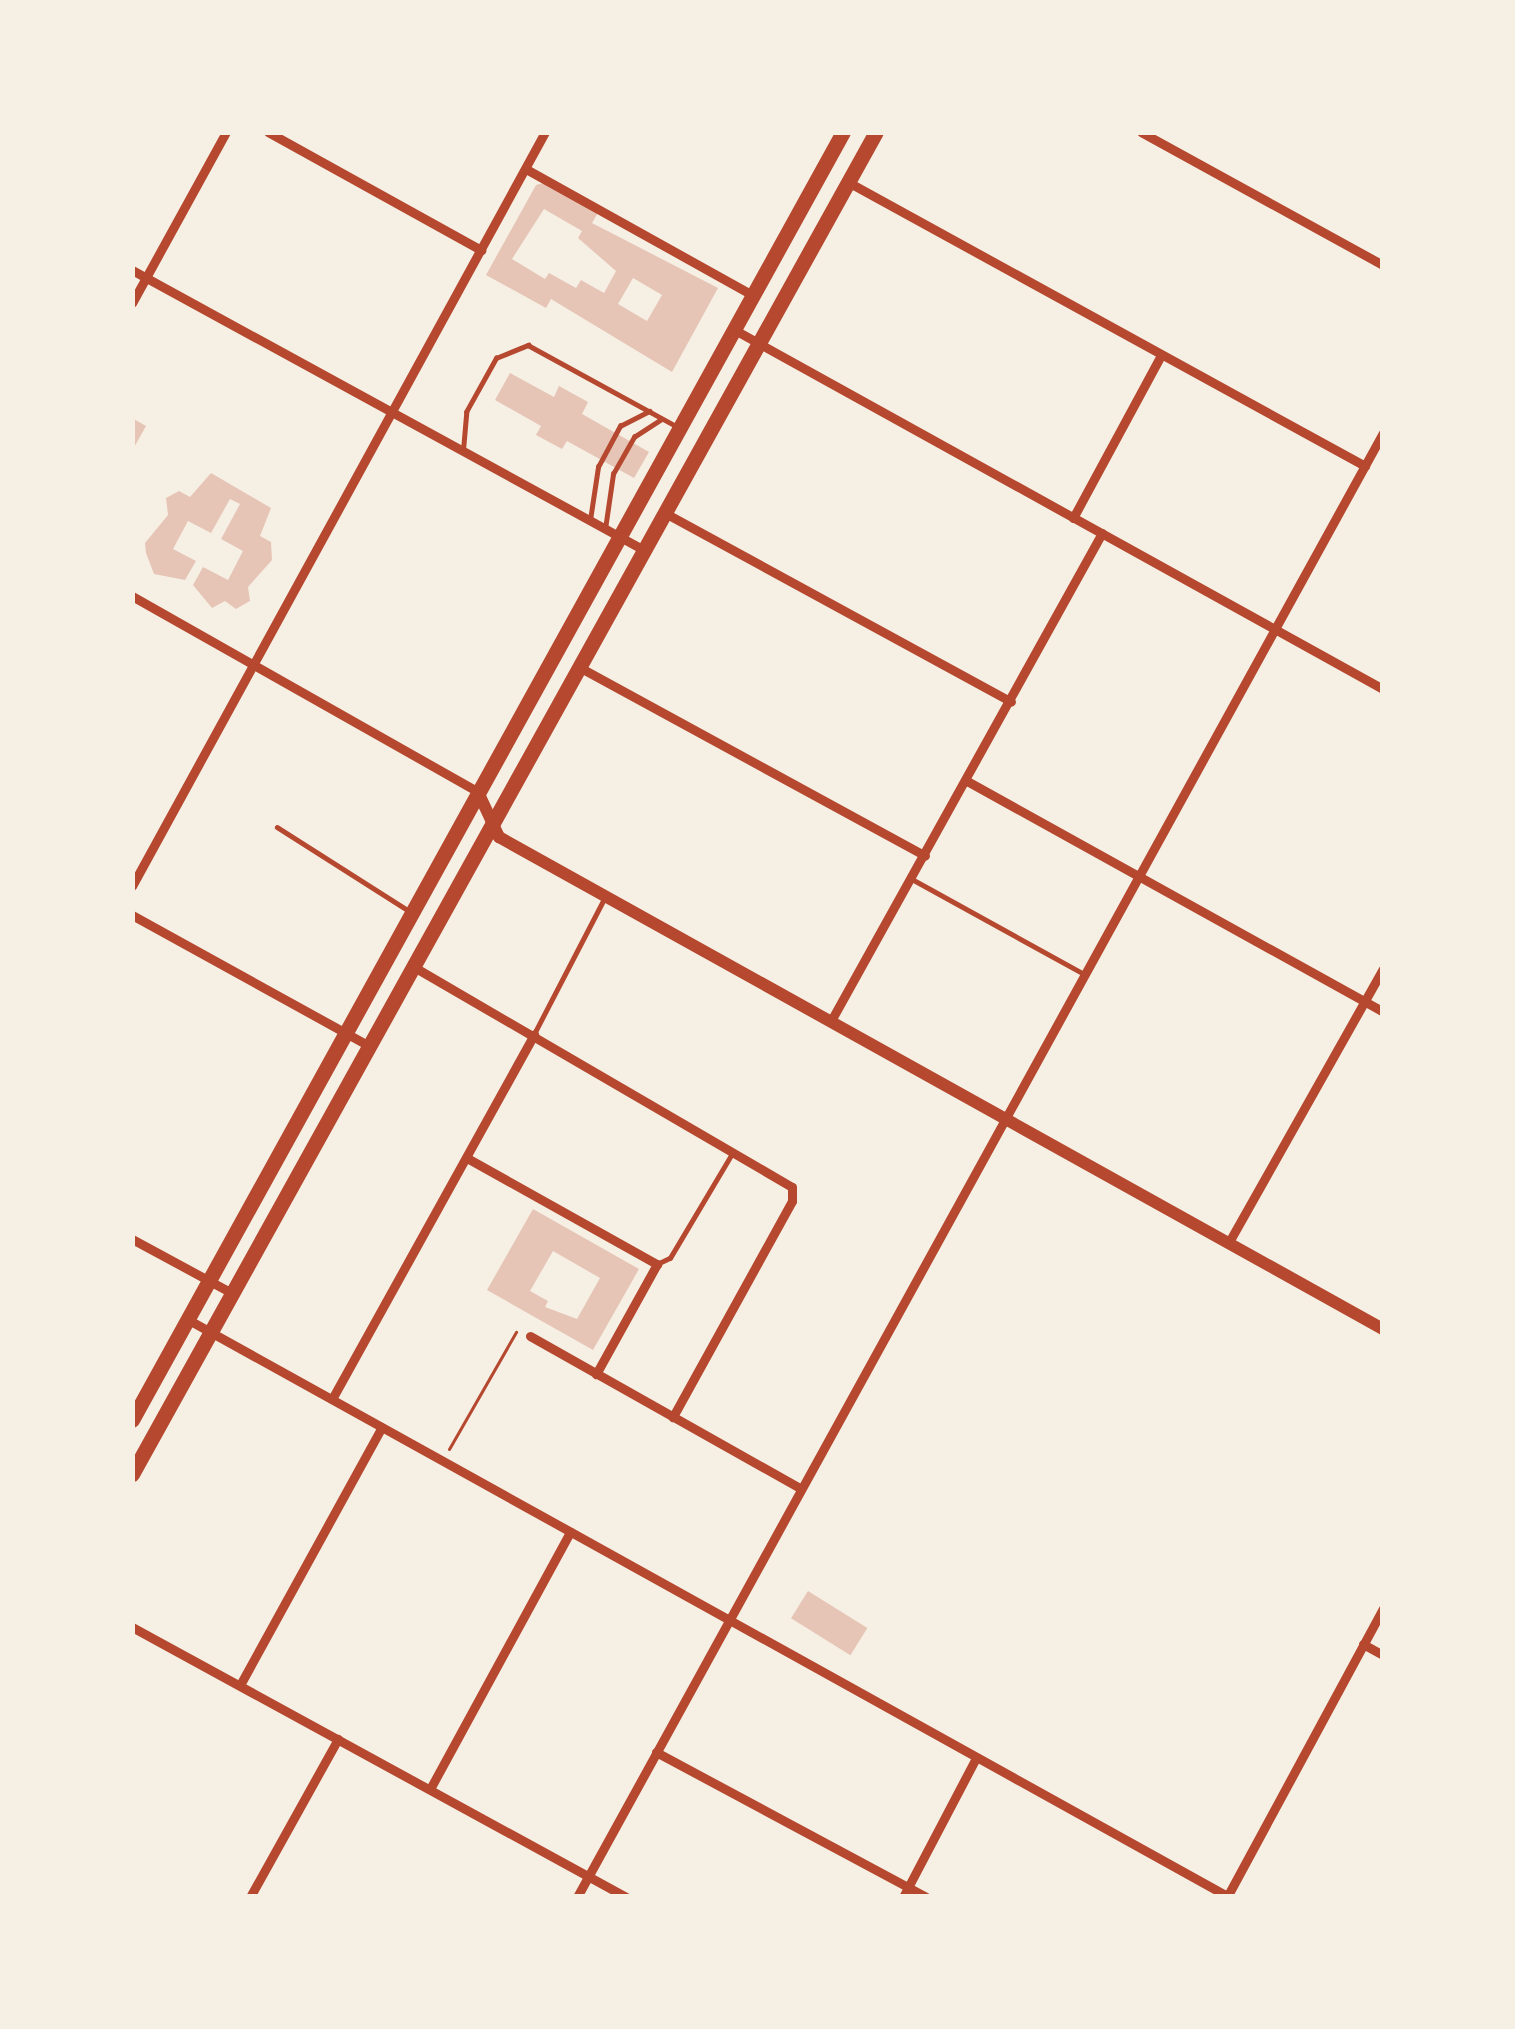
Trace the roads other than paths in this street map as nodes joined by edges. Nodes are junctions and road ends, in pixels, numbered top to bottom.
1 (226, 132) edge
2 (268, 132) edge
3 (545, 132) edge
4 (843, 132) edge
5 (876, 132) edge
6 (1149, 134) edge
7 (526, 169) junction
8 (848, 182) junction
9 (481, 250) junction
10 (1383, 265) edge
11 (132, 270) edge
12 (146, 278) junction
13 (752, 295) junction
14 (132, 303) edge
15 (734, 329) junction
16 (759, 343) junction
17 (1161, 355) junction
18 (649, 411) junction
19 (392, 413) junction
20 (662, 418) junction
21 (679, 428) junction
22 (1383, 434) edge
23 (462, 452) junction
24 (1365, 466) junction
25 (665, 513) junction
26 (1073, 518) junction
27 (590, 521) junction
28 (611, 533) junction
29 (1102, 533) junction
30 (644, 550) junction
31 (132, 596) edge
32 (1276, 628) junction
33 (254, 664) junction
34 (579, 667) junction
35 (1383, 688) edge
36 (1011, 702) junction
37 (968, 781) junction
38 (478, 792) junction
39 (277, 826) dead end
40 (492, 826) junction
41 (925, 856) junction
42 (1137, 877) junction
43 (912, 879) junction
44 (132, 886) edge
45 (606, 896) junction
46 (413, 913) junction
47 (132, 916) edge
48 (414, 967) junction
49 (1383, 969) edge
50 (1084, 974) junction
51 (1365, 1002) junction
52 (1383, 1012) edge
53 (832, 1019) junction
54 (346, 1033) junction
55 (534, 1034) junction
56 (370, 1047) junction
57 (1006, 1116) junction
58 (733, 1152) junction
59 (467, 1157) junction
60 (132, 1239) edge
61 (1229, 1242) junction
62 (657, 1264) junction
63 (209, 1281) junction
64 (232, 1293) junction
65 (188, 1319) junction
66 (1383, 1329) edge
67 (212, 1332) junction
68 (530, 1336) road end
69 (596, 1375) junction
70 (332, 1399) junction
71 (673, 1418) junction
72 (132, 1420) edge
73 (382, 1427) junction
74 (132, 1474) edge
75 (801, 1489) junction
76 (570, 1532) junction
77 (1383, 1609) edge
78 (729, 1620) junction
79 (132, 1627) edge
80 (1364, 1644) junction
81 (1383, 1655) edge
82 (240, 1685) junction
83 (338, 1739) junction
84 (656, 1752) junction
85 (976, 1760) junction
86 (430, 1789) junction
87 (588, 1877) junction
88 (905, 1892) edge
89 (1228, 1896) edge
90 (250, 1897) edge
91 (577, 1897) edge
92 (626, 1897) edge
93 (926, 1897) edge

1 - 12 street
2 - 9 street
3 - 7 street
4 - 13 main road
5 - 8 main road
6 - 10 street
7 - 9 street
7 - 13 street
8 - 16 main road
8 - 17 street
9 - 19 street
11 - 12 street
12 - 14 street
12 - 19 street
13 - 15 main road
15 - 16 street
15 - 21 main road
16 - 25 main road
16 - 26 street
17 - 24 street
17 - 26 street
18 - 20 lane
18 - 23 lane
18 - 27 lane
19 - 23 street
19 - 33 street
20 - 21 lane
20 - 28 lane
21 - 28 main road
22 - 24 street
23 - 27 street
24 - 32 street
25 - 30 main road
25 - 36 street
26 - 29 street
27 - 28 street
28 - 30 street
28 - 38 main road
29 - 32 street
29 - 36 street
30 - 34 main road
31 - 33 street
32 - 35 street
32 - 42 street
33 - 38 street
33 - 44 street
34 - 40 main road
34 - 41 street
36 - 37 street
37 - 41 street
37 - 42 street
38 - 40 street
38 - 46 main road
39 - 46 lane
40 - 45 street
40 - 48 main road
41 - 43 street
42 - 50 street
42 - 51 street
43 - 50 lane
43 - 53 street
45 - 53 street
45 - 55 lane
46 - 54 main road
47 - 54 street
48 - 55 street
48 - 56 main road
49 - 51 street
50 - 57 street
51 - 52 street
51 - 61 street
53 - 57 street
54 - 56 street
54 - 63 main road
55 - 58 street
55 - 59 street
56 - 64 main road
57 - 61 street
57 - 75 street
58 - 62 lane
58 - 71 street
59 - 62 street
59 - 70 street
60 - 63 street
61 - 66 street
62 - 69 street
63 - 64 street
63 - 65 main road
64 - 67 main road
65 - 67 street
65 - 72 main road
67 - 70 street
67 - 74 main road
68 - 69 street
69 - 71 street
70 - 73 street
71 - 75 street
73 - 76 street
73 - 82 street
75 - 78 street
76 - 78 street
76 - 86 street
77 - 80 street
78 - 84 street
78 - 85 street
79 - 82 street
80 - 81 street
80 - 89 street
82 - 83 street
83 - 86 street
83 - 90 street
84 - 87 street
84 - 88 street
85 - 88 street
85 - 89 street
86 - 87 street
87 - 91 street
87 - 92 street
88 - 93 street

